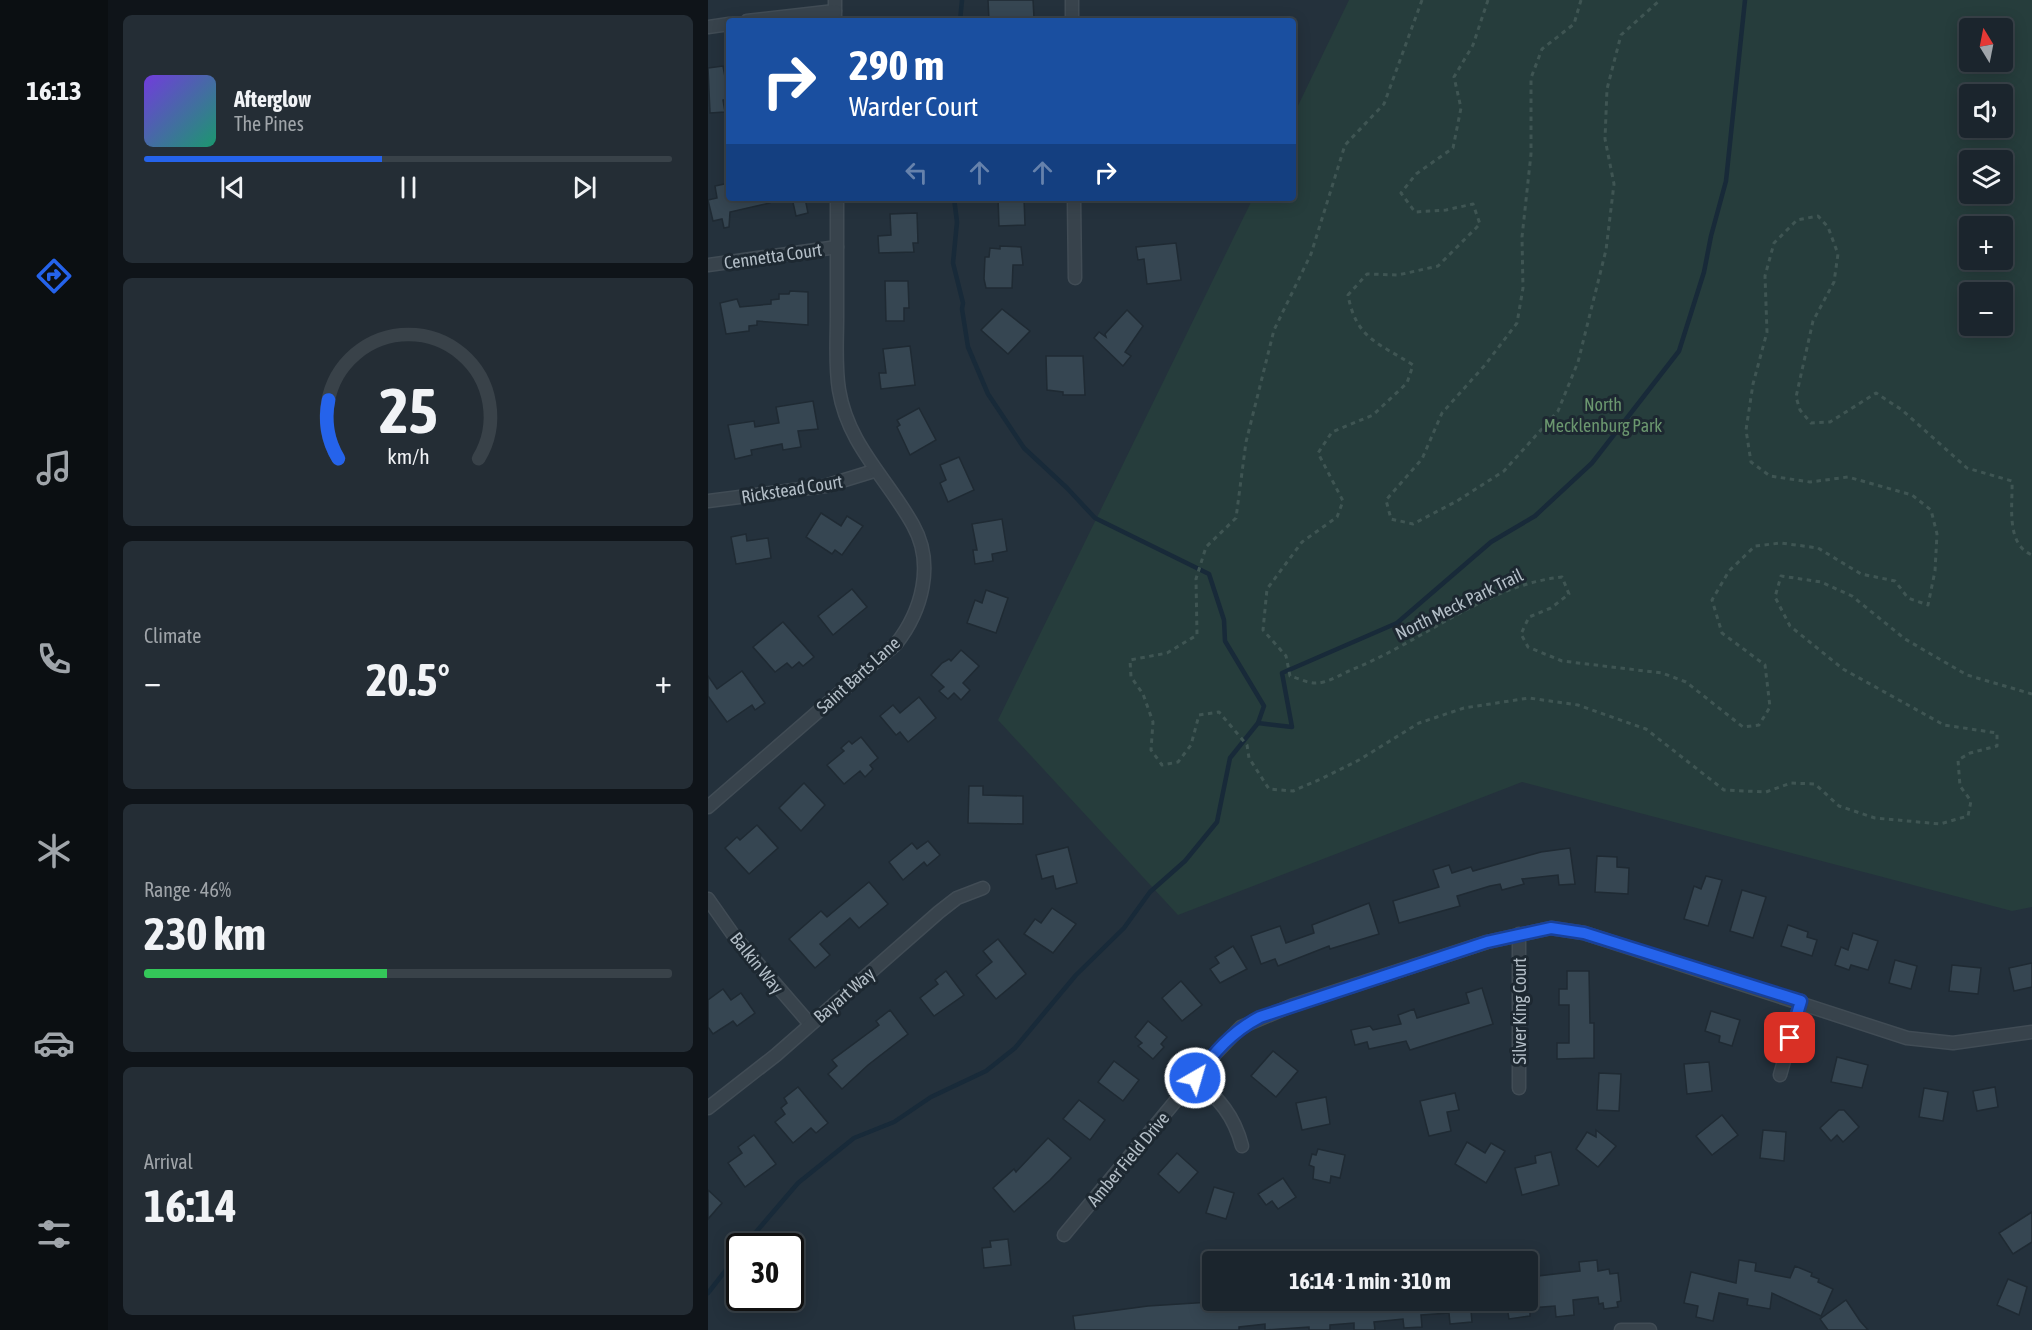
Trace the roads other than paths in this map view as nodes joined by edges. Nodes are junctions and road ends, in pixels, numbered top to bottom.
1 (1072, 0) edge
2 (835, 11) edge
3 (773, 18) edge
4 (1072, 18) edge
5 (726, 24) edge
6 (708, 27) edge
7 (837, 201) edge
8 (1074, 201) edge
9 (837, 247) junction
10 (708, 265) edge
11 (1075, 278) dead end
12 (874, 471) junction
13 (708, 501) edge
14 (708, 807) edge
15 (983, 888) dead end
16 (708, 899) edge
17 (1519, 934) junction
18 (1801, 1001) junction
19 (810, 1024) junction
20 (2032, 1032) edge
21 (1780, 1075) dead end
22 (1195, 1078) junction
23 (1519, 1089) dead end
24 (708, 1108) edge
25 (1242, 1146) dead end
26 (1064, 1235) dead end
27 (1621, 1330) edge
28 (1650, 1330) edge

1 - 4 street
2 - 3 street
5 - 6 street
7 - 9 street, Saint Barts Lane
8 - 11 street
9 - 10 street, Cennetta Court
9 - 12 street, Saint Barts Lane
12 - 13 street, Rickstead Court
12 - 14 street, Saint Barts Lane
15 - 19 street, Bayart Way
16 - 19 street, Balkin Way
17 - 18 street, Amber Field Drive
17 - 22 street, Amber Field Drive
17 - 23 street, Silver King Court
18 - 20 street, Amber Field Drive
18 - 21 street
19 - 24 street, Bayart Way
22 - 25 street
22 - 26 street, Amber Field Drive
27 - 28 street

